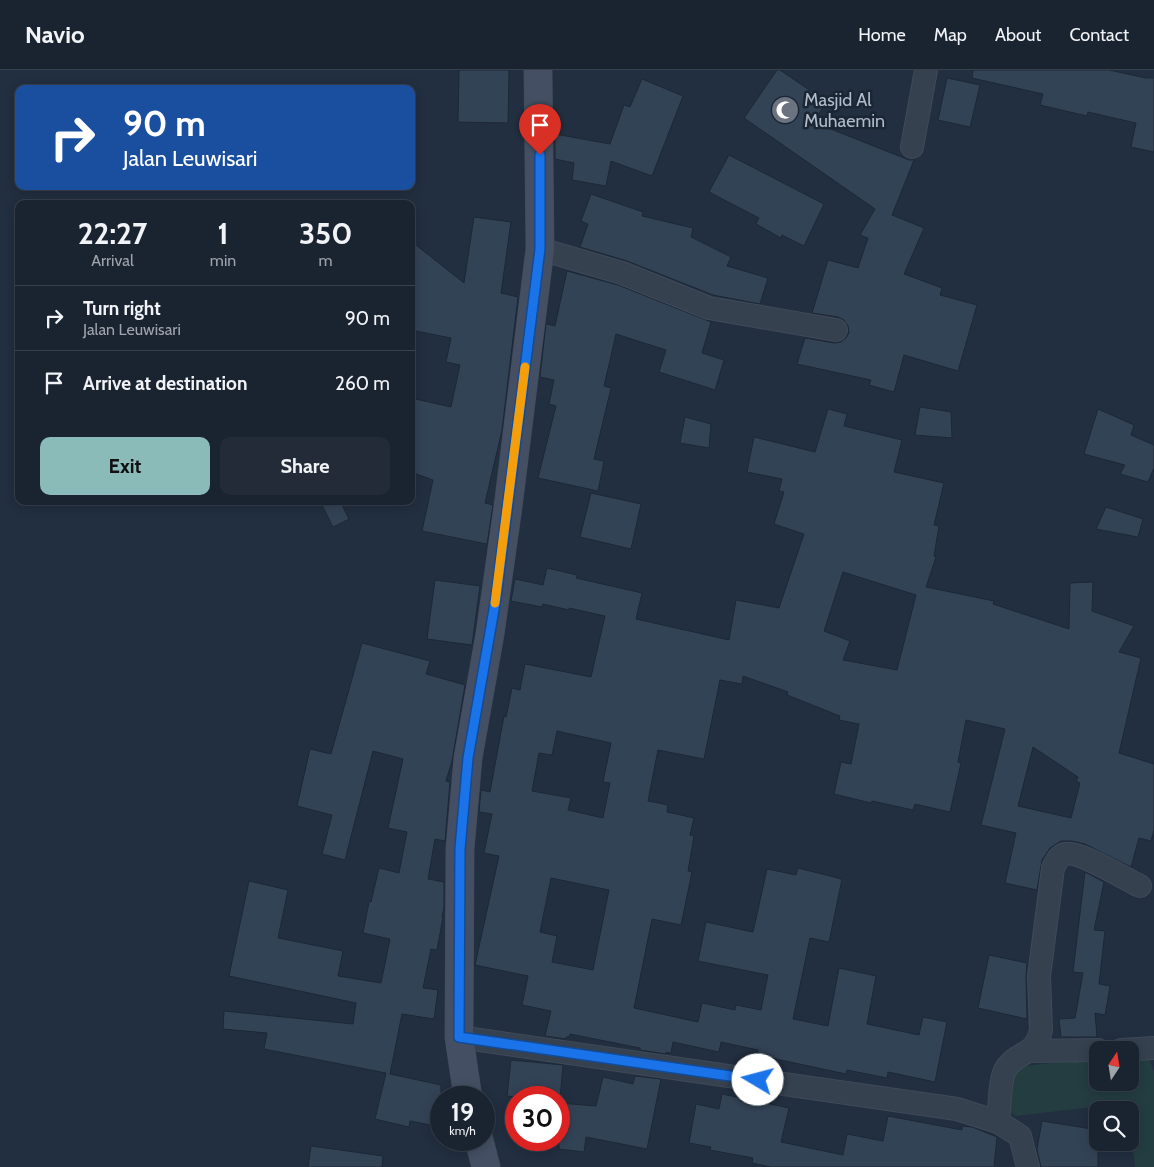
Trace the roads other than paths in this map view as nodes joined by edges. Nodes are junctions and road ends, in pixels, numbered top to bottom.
1 (538, 70) edge
2 (926, 70) edge
3 (912, 147) dead end
4 (540, 249) junction
5 (836, 330) dead end
6 (1140, 886) dead end
7 (459, 1037) junction
8 (1154, 1048) edge
9 (1139, 1049) edge
10 (1089, 1050) edge
11 (1030, 1051) junction
12 (466, 1086) edge
13 (998, 1122) junction
14 (482, 1151) edge
15 (486, 1167) edge
16 (1028, 1167) edge

1 - 4 main road
2 - 3 street
4 - 5 street
4 - 7 main road
6 - 11 street
7 - 12 main road
7 - 13 street
8 - 9 street
10 - 11 street
11 - 13 street
13 - 16 street
14 - 15 main road

